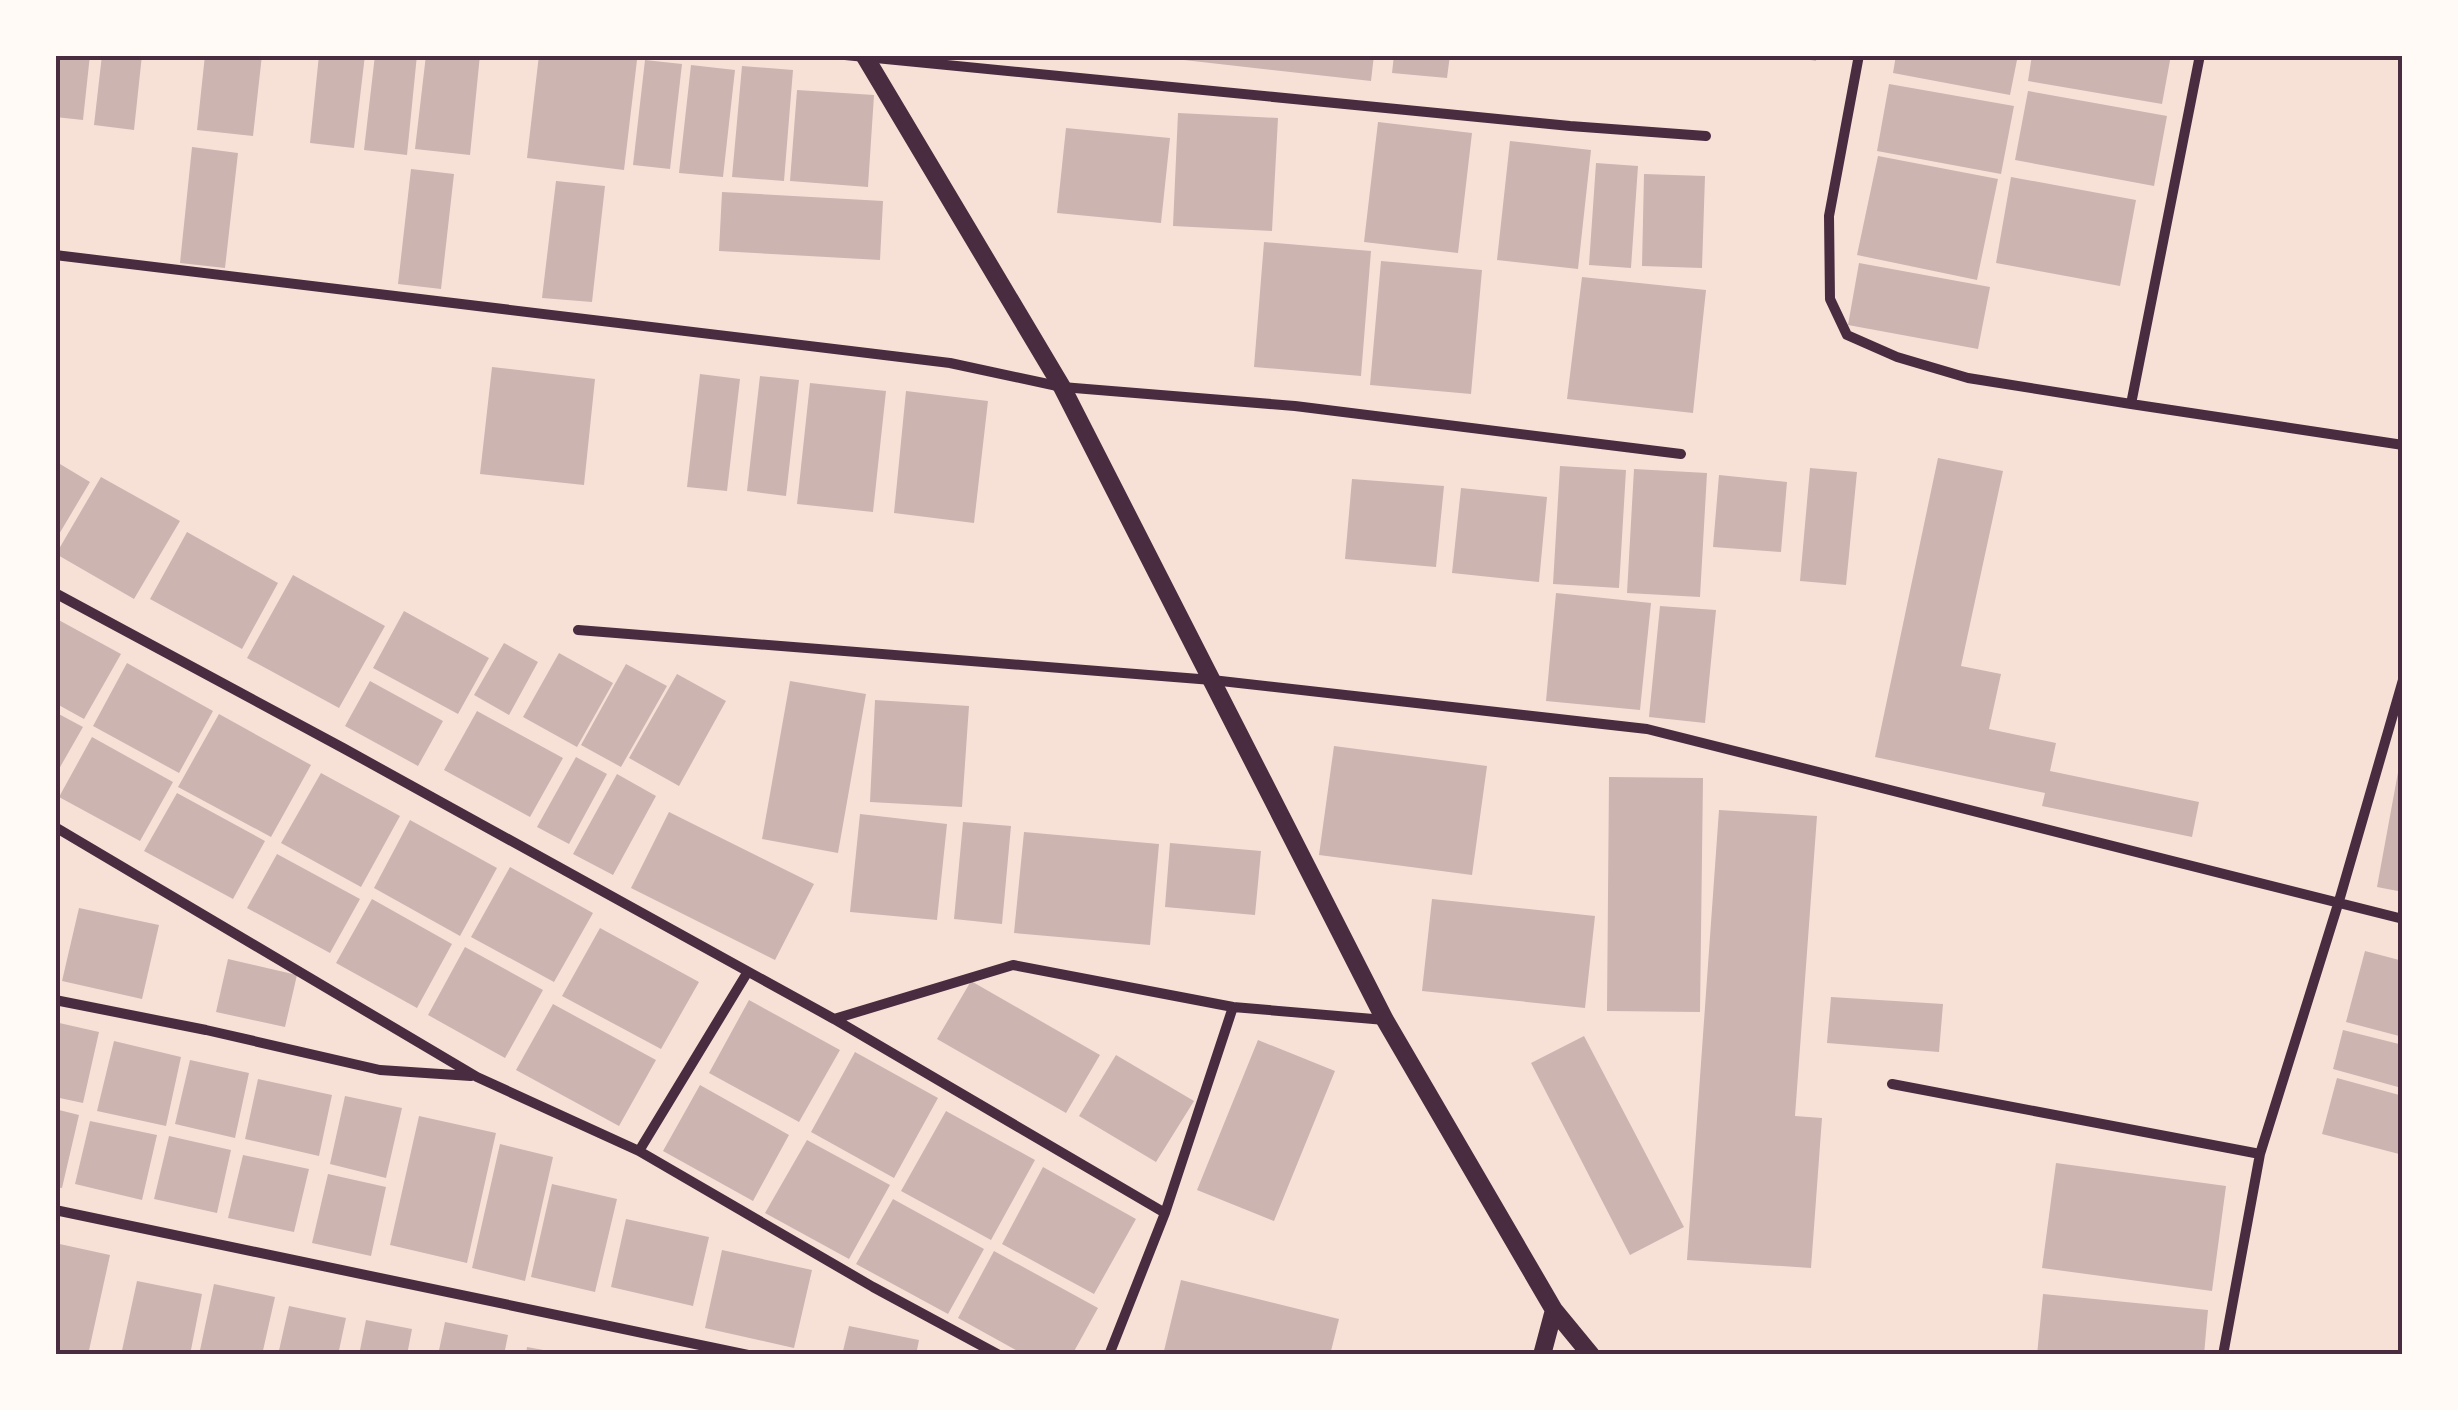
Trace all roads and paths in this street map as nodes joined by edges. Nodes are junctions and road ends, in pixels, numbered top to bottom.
1 (845, 55) edge
2 (1859, 55) edge
3 (2200, 55) edge
4 (864, 56) edge
5 (1706, 136) dead end
6 (55, 255) edge
7 (1062, 387) junction
8 (2131, 404) junction
9 (2403, 445) edge
10 (1681, 454) dead end
11 (55, 592) edge
12 (578, 630) dead end
13 (1212, 680) junction
14 (2403, 680) edge
15 (55, 827) edge
16 (2339, 901) junction
17 (2403, 919) edge
18 (747, 973) junction
19 (55, 1000) edge
20 (1233, 1007) junction
21 (834, 1020) junction
22 (1385, 1020) junction
23 (477, 1077) junction
24 (1892, 1084) dead end
25 (639, 1151) junction
26 (2260, 1154) junction
27 (55, 1210) edge
28 (1164, 1213) junction
29 (1554, 1310) junction
30 (748, 1355) edge
31 (1000, 1355) edge
32 (1109, 1355) edge
33 (1542, 1355) edge
34 (1591, 1355) edge
35 (2223, 1355) edge

1 - 4 street
2 - 8 street
3 - 8 street
4 - 5 street
4 - 7 street
6 - 7 street
7 - 10 street
7 - 13 street
8 - 9 street
11 - 18 street
12 - 13 street
13 - 16 street
13 - 22 street
14 - 16 street
15 - 23 street
16 - 17 street
16 - 26 street
18 - 21 street
18 - 25 street
19 - 23 street
20 - 21 street
20 - 22 street
20 - 28 street
21 - 28 street
22 - 29 street
23 - 25 street
24 - 26 street
25 - 31 street
26 - 35 street
27 - 30 street
28 - 32 street
29 - 33 street
29 - 34 street

